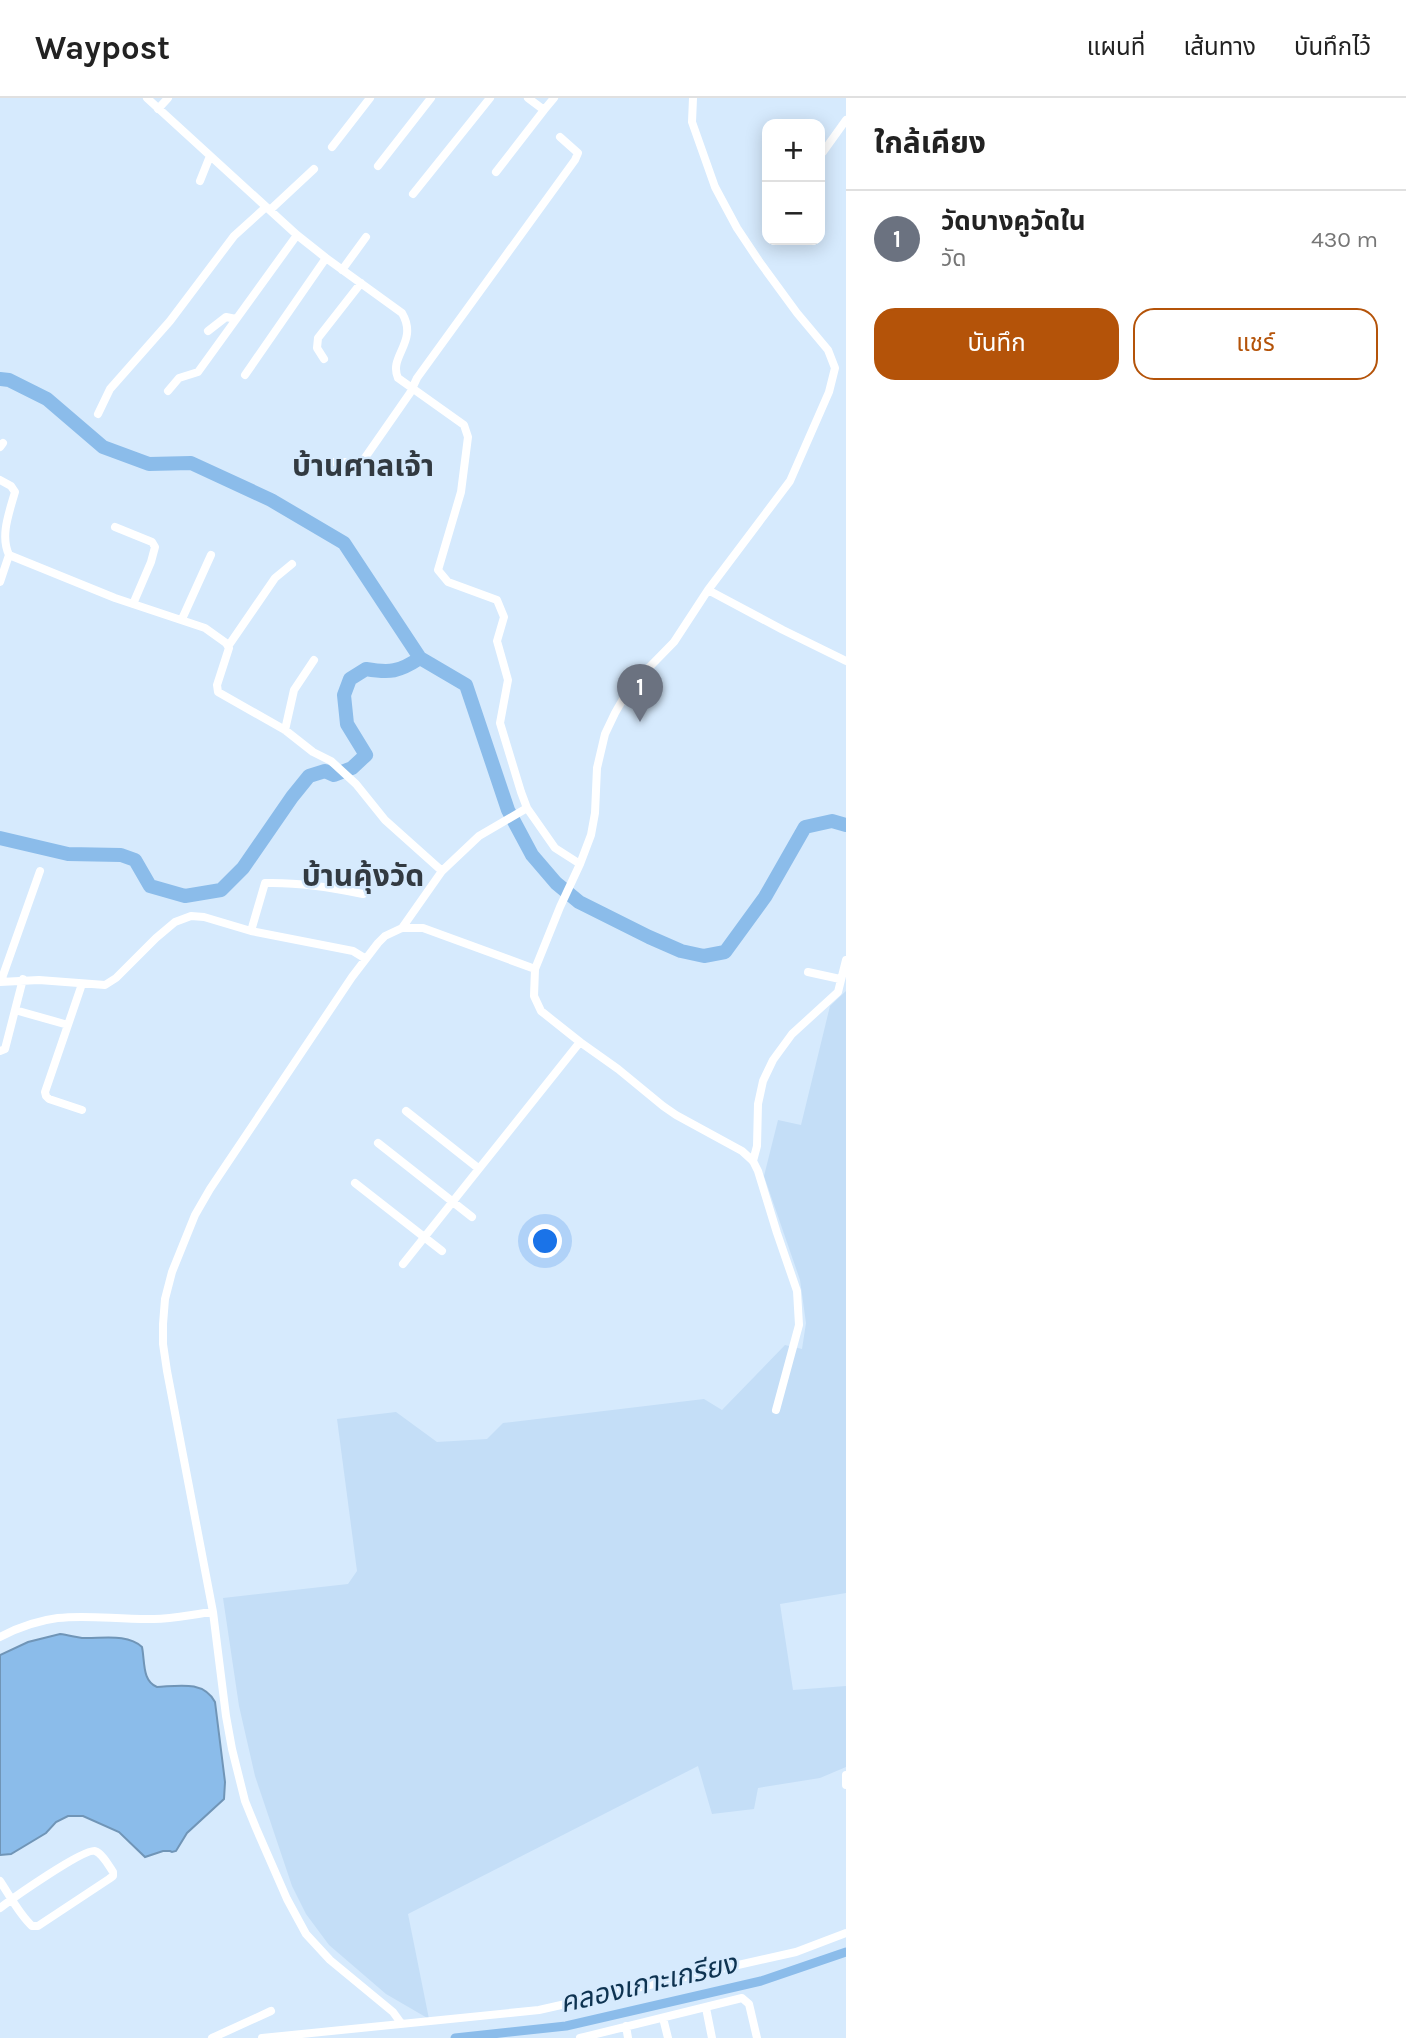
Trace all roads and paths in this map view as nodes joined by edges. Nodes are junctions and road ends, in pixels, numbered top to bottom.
1 (147, 98) edge
2 (168, 98) edge
3 (370, 98) edge
4 (431, 98) edge
5 (490, 98) edge
6 (528, 98) edge
7 (554, 98) edge
8 (693, 98) edge
9 (158, 109) junction
10 (544, 110) junction
11 (846, 120) edge
12 (561, 137) dead end
13 (332, 147) dead end
14 (825, 149) edge
15 (211, 156) junction
16 (378, 166) dead end
17 (314, 169) dead end
18 (496, 172) dead end
19 (200, 181) dead end
20 (413, 194) dead end
21 (268, 208) junction
22 (297, 235) junction
23 (366, 237) dead end
24 (326, 258) junction
25 (342, 270) junction
26 (361, 283) junction
27 (236, 319) junction
28 (208, 331) dead end
29 (324, 359) dead end
30 (245, 375) dead end
31 (411, 388) junction
32 (168, 391) dead end
33 (98, 414) dead end
34 (332, 462) dead end
35 (0, 480) edge
36 (116, 527) dead end
37 (9, 555) junction
38 (211, 555) dead end
39 (292, 564) dead end
40 (1, 576) edge
41 (708, 590) junction
42 (133, 604) junction
43 (183, 619) junction
44 (229, 645) junction
45 (314, 660) dead end
46 (846, 660) edge
47 (285, 730) junction
48 (525, 809) junction
49 (580, 864) junction
50 (40, 871) dead end
51 (442, 871) junction
52 (363, 894) dead end
53 (402, 928) junction
54 (251, 931) junction
55 (366, 959) junction
56 (846, 960) edge
57 (535, 970) junction
58 (808, 972) dead end
59 (23, 979) junction
60 (840, 979) junction
61 (1, 981) edge
62 (82, 984) junction
63 (15, 1010) junction
64 (68, 1025) junction
65 (580, 1042) junction
66 (0, 1051) edge
67 (82, 1110) dead end
68 (406, 1111) dead end
69 (378, 1143) dead end
70 (753, 1161) junction
71 (478, 1168) junction
72 (355, 1183) dead end
73 (452, 1202) junction
74 (471, 1217) dead end
75 (424, 1237) junction
76 (442, 1251) dead end
77 (403, 1264) dead end
78 (776, 1410) dead end
79 (213, 1612) junction
80 (0, 1637) edge
81 (846, 1775) edge
82 (846, 1785) edge
83 (0, 1881) edge
84 (12, 1899) junction
85 (0, 1908) edge
86 (846, 1933) edge
87 (706, 2008) junction
88 (271, 2011) dead end
89 (663, 2018) junction
90 (401, 2023) junction
91 (626, 2026) junction
92 (212, 2038) edge
93 (262, 2038) edge
94 (580, 2038) edge
95 (628, 2038) edge
96 (668, 2038) edge
97 (712, 2038) edge
98 (757, 2038) edge

1 - 9 street
2 - 9 street
3 - 13 street
4 - 16 street
5 - 20 street
6 - 10 street
7 - 10 street
8 - 41 street
9 - 15 street
10 - 18 street
11 - 14 street
12 - 31 street
15 - 19 street
15 - 21 street
17 - 21 street
21 - 22 street
21 - 33 street
22 - 24 street
22 - 27 street
23 - 25 street
24 - 25 street
24 - 30 street
25 - 26 street
26 - 29 street
26 - 31 street
27 - 28 street
27 - 32 street
31 - 34 street
31 - 48 street
35 - 37 street
36 - 42 street
37 - 40 street
37 - 42 street
38 - 43 street
39 - 44 street
41 - 46 street
41 - 49 street
42 - 43 street
43 - 44 street
44 - 47 street
45 - 47 street
47 - 51 street
48 - 49 street
48 - 51 street
49 - 57 street
50 - 61 street
51 - 53 street
52 - 54 street
53 - 55 street
53 - 57 street
54 - 55 street
54 - 62 street
55 - 79 street
56 - 60 street
57 - 65 street
58 - 60 street
59 - 61 street
59 - 62 street
59 - 63 street
60 - 70 street
62 - 64 street
63 - 64 street
63 - 66 street
64 - 67 street
65 - 70 street
65 - 71 street
68 - 71 street
69 - 73 street
70 - 78 street
71 - 73 street
72 - 75 street
73 - 74 street
73 - 75 street
75 - 76 street
75 - 77 street
79 - 80 street
79 - 90 street
81 - 82 street
83 - 84 street
84 - 84 street
84 - 85 street
86 - 90 street
87 - 89 street
87 - 97 street
87 - 98 street
88 - 92 street
89 - 91 street
89 - 96 street
90 - 93 street
91 - 94 street
91 - 95 street

